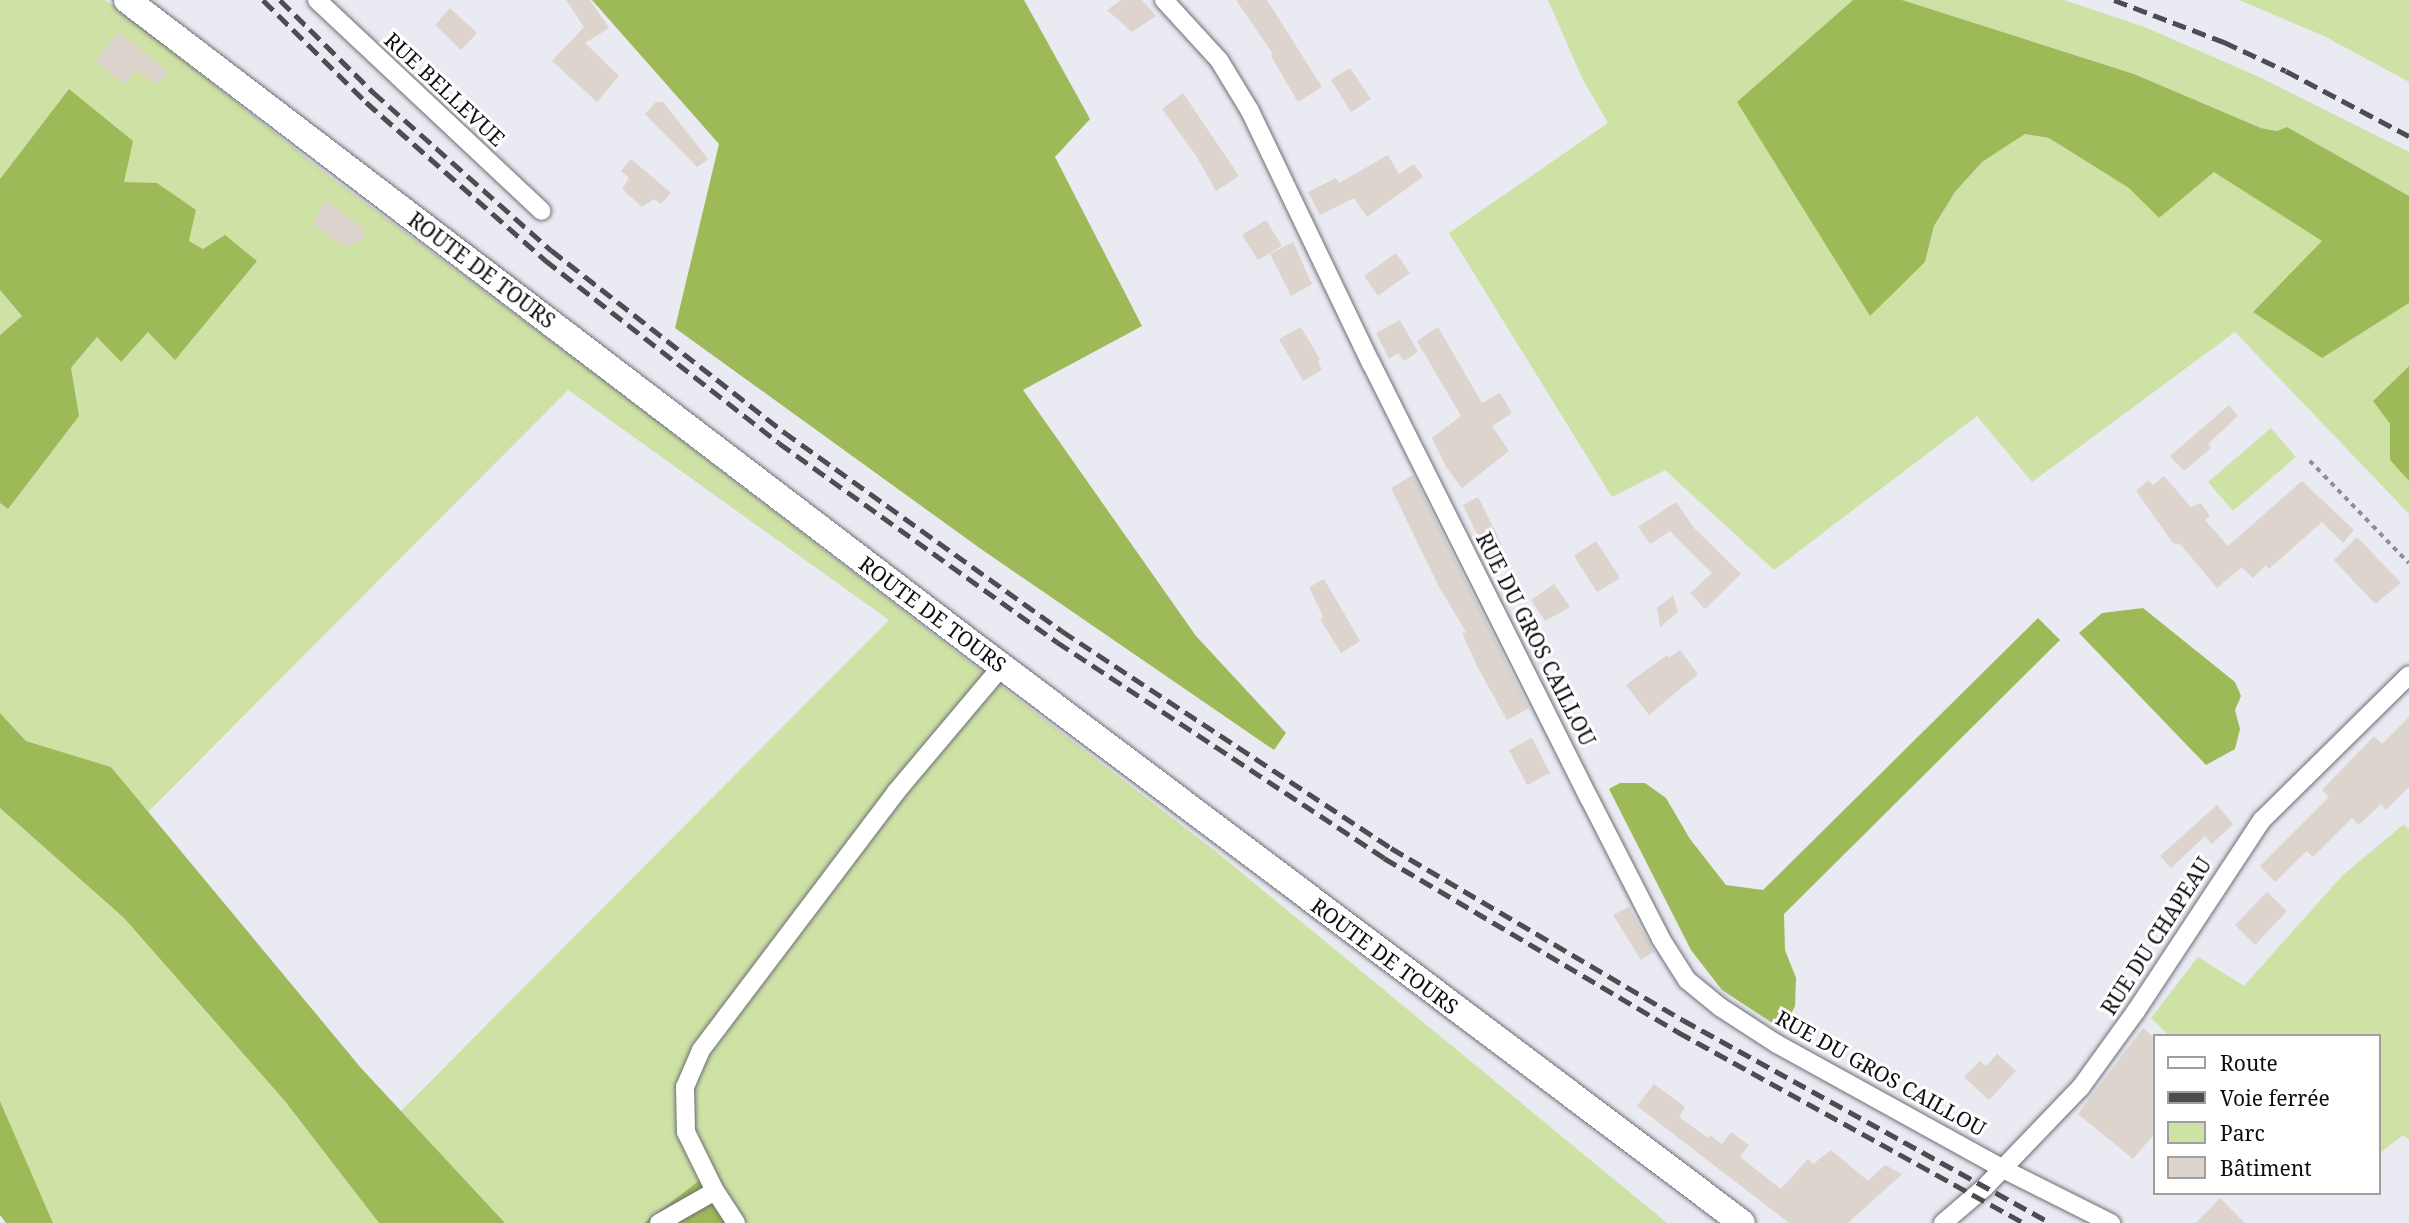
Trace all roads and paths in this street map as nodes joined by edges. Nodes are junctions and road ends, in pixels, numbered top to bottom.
1 (127, 0) edge
2 (317, 0) edge
3 (1164, 0) edge
4 (542, 211) dead end
5 (2310, 461) dead end
6 (2409, 563) edge
7 (1002, 666) junction
8 (2409, 676) edge
9 (2003, 1169) junction
10 (715, 1191) junction
11 (659, 1223) edge
12 (736, 1223) edge
13 (1742, 1223) edge
14 (1943, 1223) edge
15 (2110, 1223) edge

1 - 7 main road, ROUTE DE TOURS
2 - 4 street, RUE BELLEVUE
3 - 9 street, RUE DU GROS CAILLOU
5 - 6 path
7 - 10 street
7 - 13 main road, ROUTE DE TOURS
8 - 9 street, RUE DU CHAPEAU
9 - 14 street, RUE DU CHAPEAU
9 - 15 street, RUE DU GROS CAILLOU
10 - 11 street
10 - 12 street

